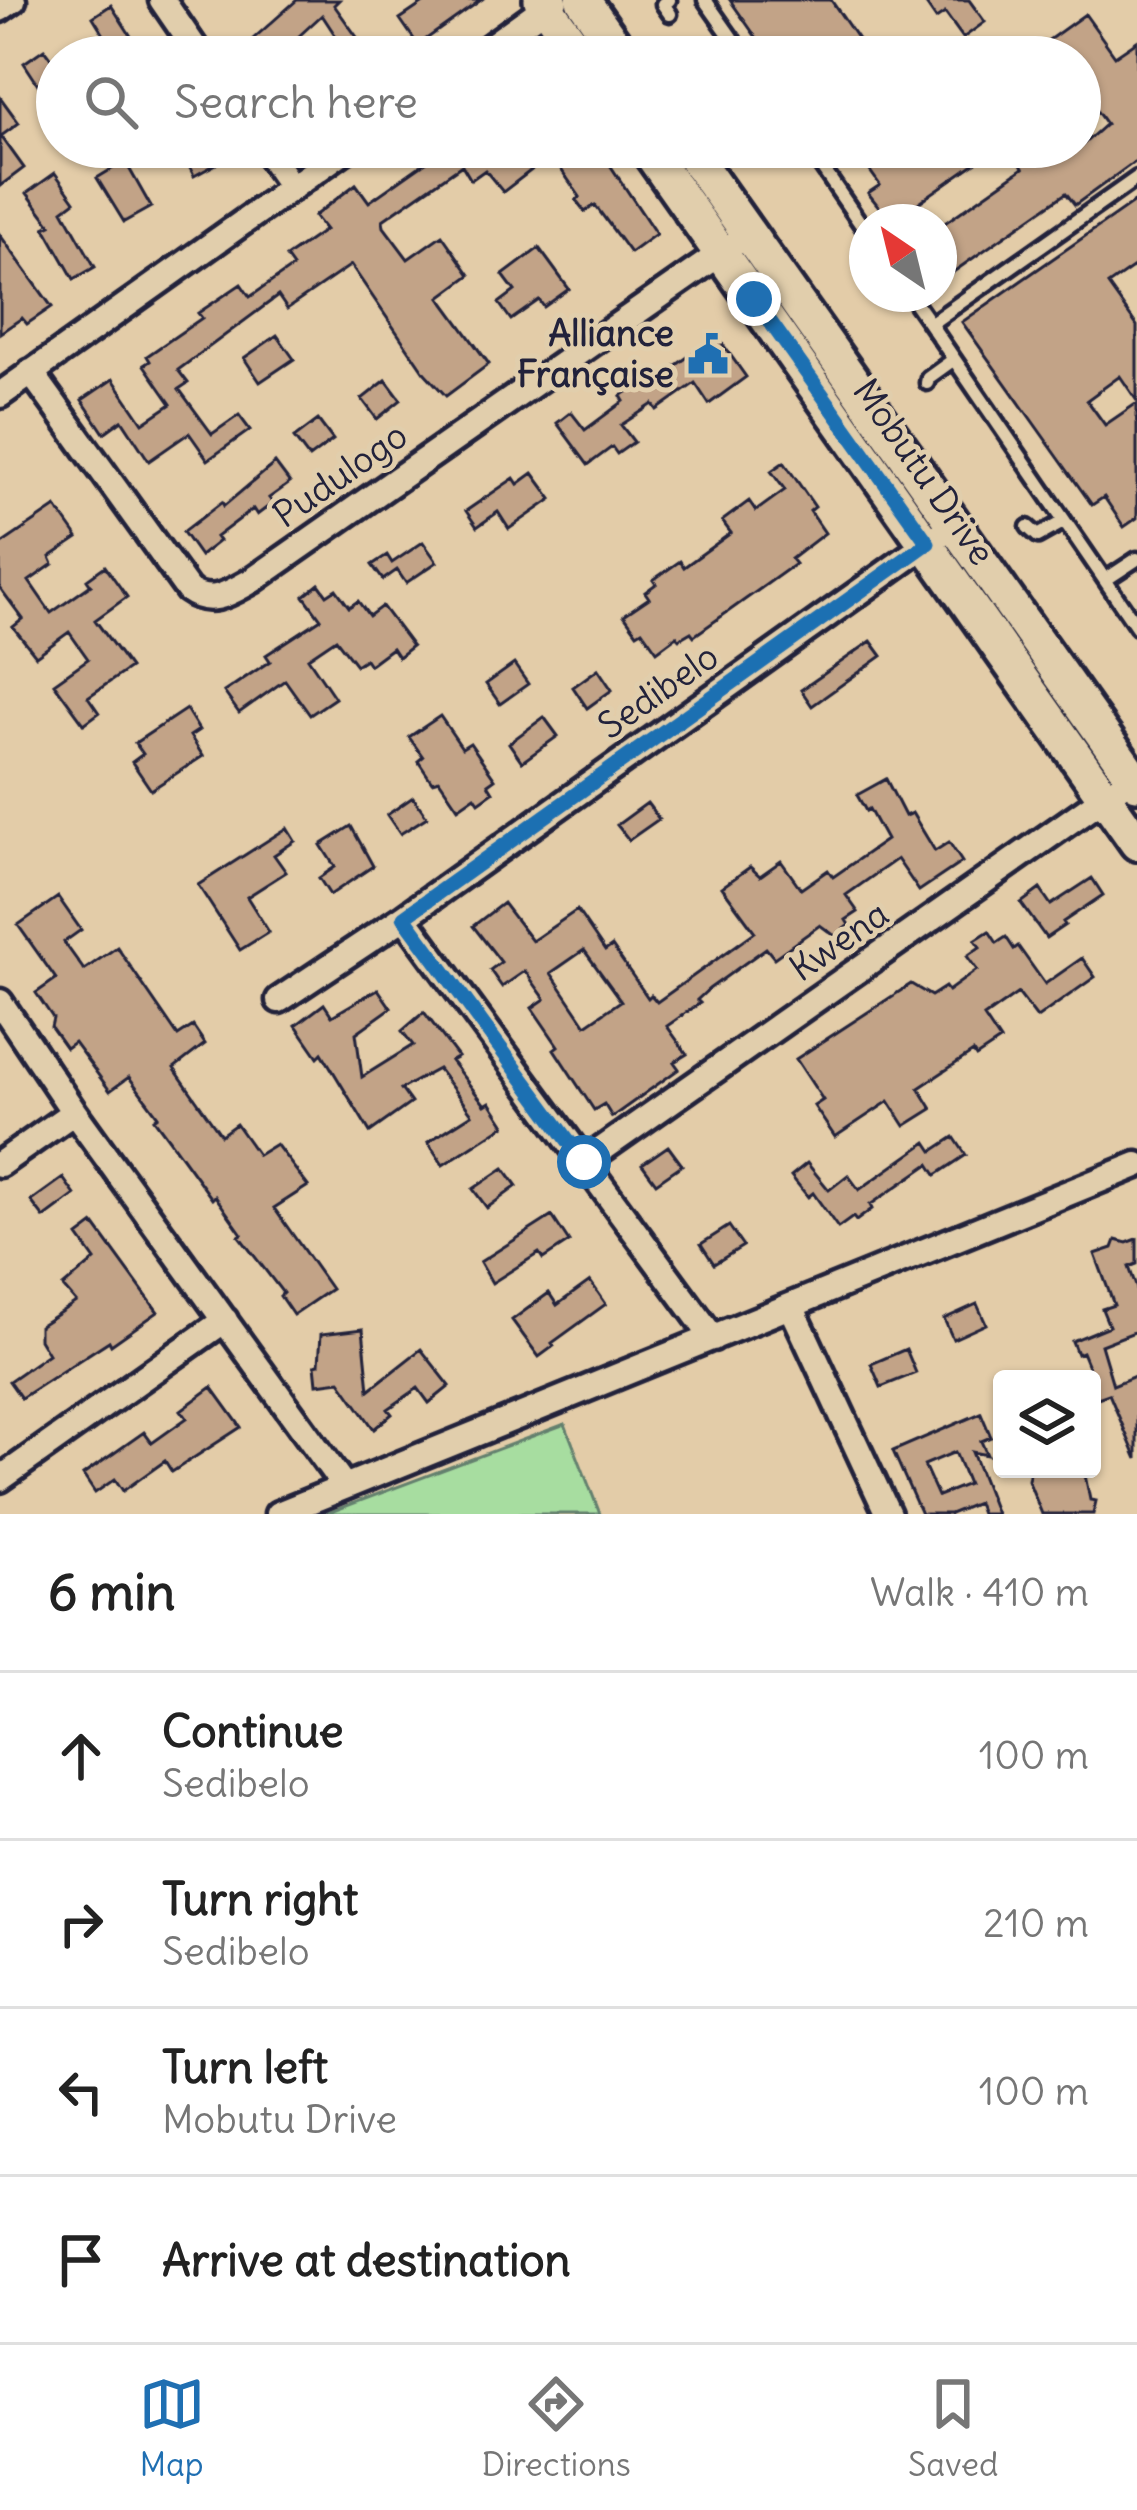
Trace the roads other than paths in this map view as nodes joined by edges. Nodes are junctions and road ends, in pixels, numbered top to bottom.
1 (13, 0) edge
2 (162, 0) edge
3 (583, 0) edge
4 (705, 0) edge
5 (547, 2) edge
6 (0, 9) edge
7 (187, 36) edge
8 (503, 36) edge
9 (569, 36) edge
10 (608, 36) edge
11 (730, 36) edge
12 (278, 168) edge
13 (320, 168) edge
14 (665, 168) edge
15 (698, 168) edge
16 (823, 168) edge
17 (1137, 178) edge
18 (292, 188) junction
19 (849, 206) edge
20 (735, 243) junction
21 (922, 312) edge
22 (930, 324) junction
23 (953, 360) junction
24 (31, 372) junction
25 (927, 383) dead end
26 (0, 394) edge
27 (1063, 522) junction
28 (1028, 527) dead end
29 (941, 534) junction
30 (1137, 559) edge
31 (1105, 580) junction
32 (1137, 627) edge
33 (1135, 780) edge
34 (1106, 798) junction
35 (1137, 844) edge
36 (404, 917) junction
37 (279, 1000) dead end
38 (0, 1002) edge
39 (74, 1112) junction
40 (584, 1162) junction
41 (0, 1164) edge
42 (1137, 1165) edge
43 (791, 1306) junction
44 (225, 1320) junction
45 (713, 1338) junction
46 (0, 1479) edge
47 (344, 1486) junction
48 (278, 1514) edge
49 (888, 1514) edge

1 - 6 street
2 - 7 street
3 - 10 main road
4 - 11 lane
5 - 8 street
5 - 9 main road
12 - 18 street
13 - 18 street
14 - 20 main road, Mobutu Drive
15 - 20 main road
16 - 19 lane
17 - 22 lane
18 - 24 street
20 - 24 street, Pudulogo
20 - 29 main road, Mobutu Drive
21 - 22 lane
22 - 23 lane
23 - 25 lane
23 - 27 lane
24 - 26 street
27 - 28 lane
27 - 31 lane
29 - 33 main road
29 - 34 main road, Mobutu Drive
29 - 36 street, Sedibelo
30 - 31 lane
31 - 32 lane
33 - 34 street, Kwena
34 - 35 main road, Mobutu Drive
34 - 40 street, Kwena
36 - 37 street, Sedibelo
36 - 40 street
38 - 39 street
39 - 41 street
39 - 44 street
40 - 45 street
42 - 43 street
43 - 45 street
43 - 49 street
44 - 46 street
44 - 47 street
45 - 47 street
47 - 48 street

